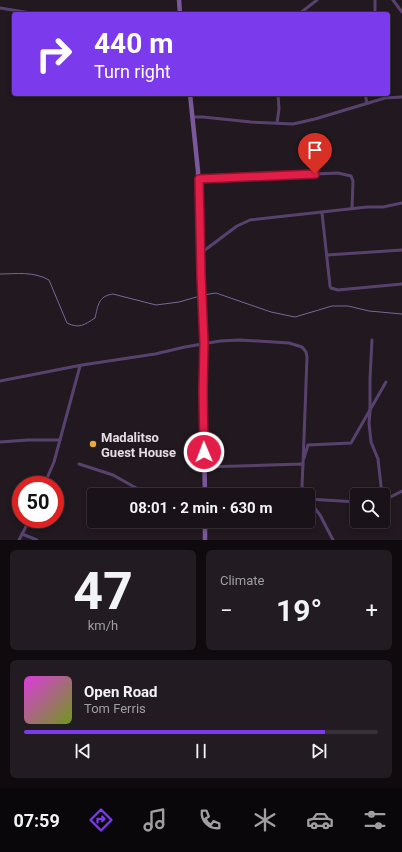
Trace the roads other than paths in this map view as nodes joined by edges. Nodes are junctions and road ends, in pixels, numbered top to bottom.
1 (178, 0) edge
2 (317, 0) edge
3 (375, 0) edge
4 (393, 0) edge
5 (0, 8) edge
6 (25, 12) edge
7 (180, 12) edge
8 (302, 12) edge
9 (375, 12) edge
10 (402, 12) edge
11 (190, 96) edge
12 (278, 96) edge
13 (366, 96) edge
14 (402, 97) edge
15 (367, 103) junction
16 (192, 117) junction
17 (277, 123) junction
18 (199, 179) junction
19 (402, 203) edge
20 (352, 208) junction
21 (322, 213) junction
22 (402, 250) edge
23 (201, 253) junction
24 (327, 255) junction
25 (402, 284) edge
26 (372, 340) dead end
27 (204, 343) junction
28 (80, 366) junction
29 (0, 381) edge
30 (386, 382) dead end
31 (370, 412) junction
32 (60, 440) junction
33 (0, 442) edge
34 (79, 464) dead end
35 (303, 464) junction
36 (204, 467) junction
37 (48, 476) edge
38 (136, 488) edge
39 (205, 488) edge
40 (303, 488) edge
41 (381, 488) edge
42 (402, 491) edge
43 (390, 497) edge
44 (315, 499) edge
45 (350, 502) edge
46 (315, 508) edge
47 (25, 528) edge
48 (205, 528) edge
49 (22, 534) junction
50 (19, 540) edge
51 (37, 540) edge
52 (205, 540) edge
53 (333, 540) edge

1 - 7 main road
2 - 8 street
3 - 9 street
4 - 10 street
5 - 6 street
11 - 16 main road
12 - 17 street
13 - 15 street
14 - 15 street
15 - 17 street
16 - 17 street
16 - 18 main road
18 - 20 street
18 - 23 main road
19 - 20 street
20 - 21 street
21 - 23 street
21 - 24 street
22 - 24 street
23 - 27 main road
24 - 25 street
26 - 31 street
27 - 28 street
27 - 35 street
27 - 36 main road
28 - 29 street
28 - 32 street
30 - 31 street
31 - 35 street
31 - 41 street
32 - 33 street
32 - 37 street
34 - 38 street
35 - 36 street
35 - 40 street
36 - 39 main road
42 - 43 street
44 - 45 street
46 - 53 street
47 - 49 street
48 - 52 main road
49 - 50 street
49 - 51 street

